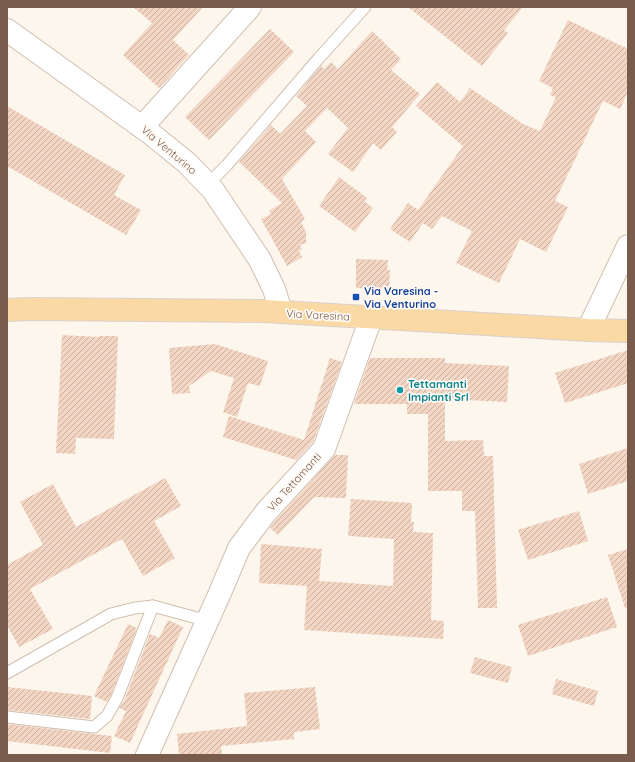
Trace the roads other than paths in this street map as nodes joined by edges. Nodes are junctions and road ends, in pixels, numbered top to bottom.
1 (250, 7) edge
2 (365, 7) edge
3 (7, 30) edge
4 (142, 127) junction
5 (208, 184) junction
6 (628, 246) edge
7 (7, 310) edge
8 (281, 312) junction
9 (371, 318) junction
10 (588, 330) junction
11 (628, 331) edge
12 (153, 606) junction
13 (208, 621) junction
14 (7, 673) edge
15 (7, 717) edge
16 (147, 755) edge

1 - 4 street
2 - 5 lane
3 - 4 street, Via Venturino
4 - 5 street, Via Venturino
5 - 8 street, Via Venturino
6 - 10 street
7 - 8 main road, Via Varesina
8 - 9 main road, Via Varesina
9 - 10 main road, Via Varesina
9 - 13 street, Via Tettamanti
10 - 11 main road, Via Varesina
12 - 13 lane
12 - 14 lane
12 - 15 lane
13 - 16 street, Via Tettamanti

